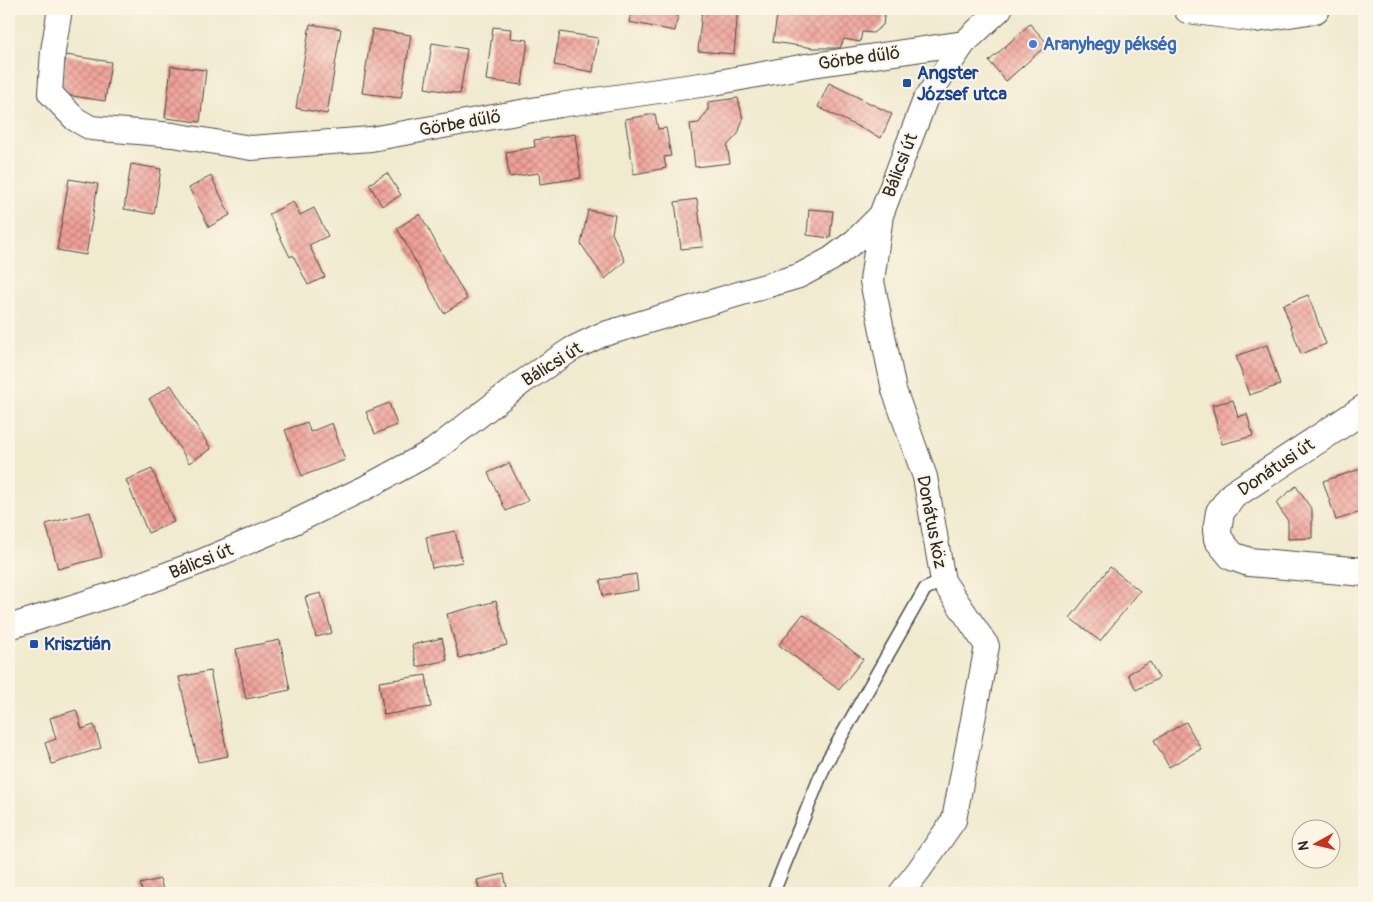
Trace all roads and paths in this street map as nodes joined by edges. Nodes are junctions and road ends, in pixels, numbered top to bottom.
1 (60, 9) edge
2 (1000, 9) edge
3 (1188, 9) edge
4 (1314, 9) edge
5 (964, 43) junction
6 (881, 215) junction
7 (1364, 409) edge
8 (1364, 572) edge
9 (943, 580) junction
10 (9, 627) edge
11 (773, 893) edge
12 (901, 893) edge

1 - 5 street, Görbe dűlő
2 - 5 street, Bálicsi út
3 - 4 street
5 - 6 street, Bálicsi út
6 - 9 street, Donátus köz
6 - 10 street, Bálicsi út
7 - 8 street, Donátusi út
9 - 11 lane
9 - 12 street, Donátus köz

